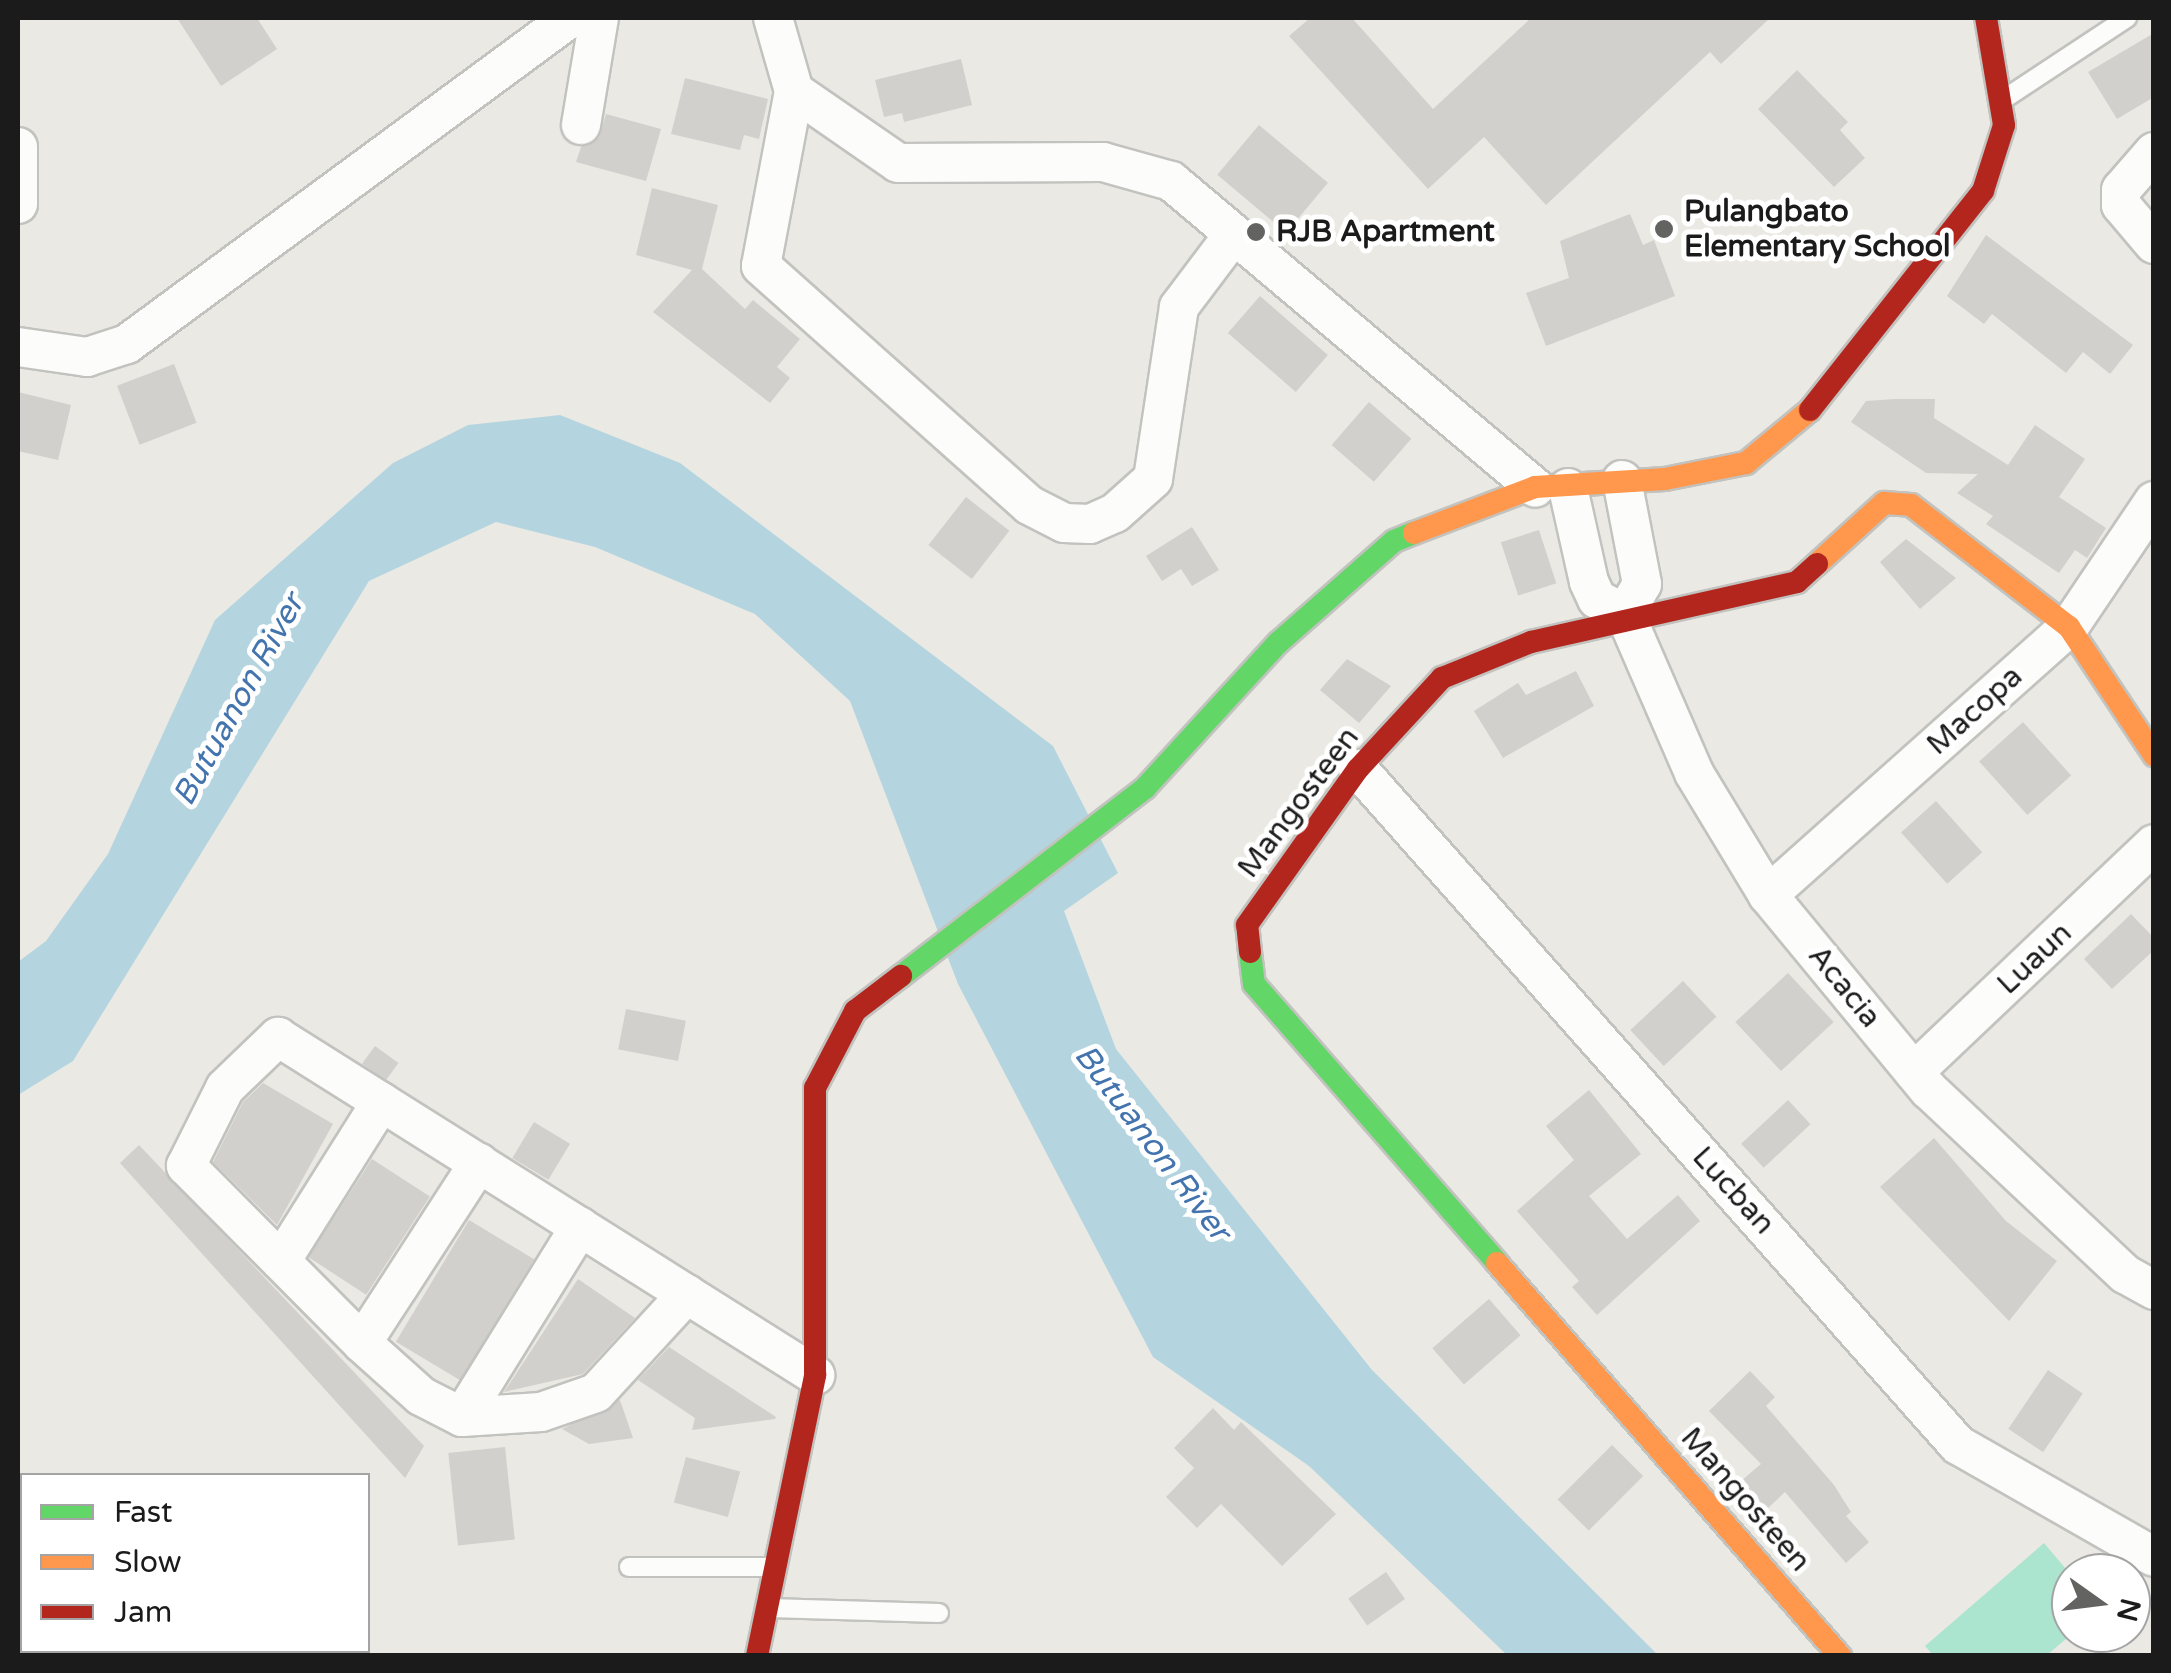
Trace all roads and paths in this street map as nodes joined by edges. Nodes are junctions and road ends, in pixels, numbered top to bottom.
1 (570, 18) edge
2 (600, 18) edge
3 (773, 18) edge
4 (1986, 18) edge
5 (2127, 18) edge
6 (794, 91) junction
7 (2004, 99) junction
8 (581, 125) dead end
9 (18, 147) edge
10 (2154, 152) edge
11 (18, 204) edge
12 (1234, 234) junction
13 (2154, 244) edge
14 (18, 346) edge
15 (1622, 480) junction
16 (1552, 488) junction
17 (2154, 501) edge
18 (1627, 618) junction
19 (2070, 628) junction
20 (2154, 755) edge
21 (1358, 768) junction
22 (2154, 844) edge
23 (1768, 895) junction
24 (1914, 1072) junction
25 (381, 1102) junction
26 (480, 1164) junction
27 (580, 1227) junction
28 (281, 1262) junction
29 (2154, 1290) edge
30 (686, 1294) junction
31 (362, 1343) junction
32 (815, 1375) junction
33 (462, 1417) junction
34 (2154, 1557) edge
35 (629, 1567) dead end
36 (772, 1567) junction
37 (765, 1608) junction
38 (939, 1613) dead end
39 (757, 1656) edge
40 (1840, 1656) edge

1 - 14 street
2 - 8 street
3 - 6 street
4 - 7 street
5 - 7 lane
6 - 12 street
6 - 12 street
7 - 15 street
9 - 11 street
10 - 13 street
12 - 16 street
15 - 16 street
15 - 18 street
16 - 18 street
16 - 32 street
17 - 19 street, Macopa
18 - 19 street, Mangosteen
18 - 21 street, Mangosteen
18 - 23 street, Acacia
19 - 20 street
19 - 23 street, Macopa
21 - 34 street, Lucban
21 - 40 street, Mangosteen
22 - 24 street, Luaun
23 - 24 street, Acacia
24 - 29 street, Acacia
25 - 26 street
25 - 28 street
25 - 28 street
26 - 27 street
26 - 31 street
27 - 30 street
27 - 33 street
28 - 31 street
30 - 32 street
30 - 33 street
31 - 33 street
32 - 36 street
35 - 36 lane
36 - 37 street
37 - 38 lane
37 - 39 street

